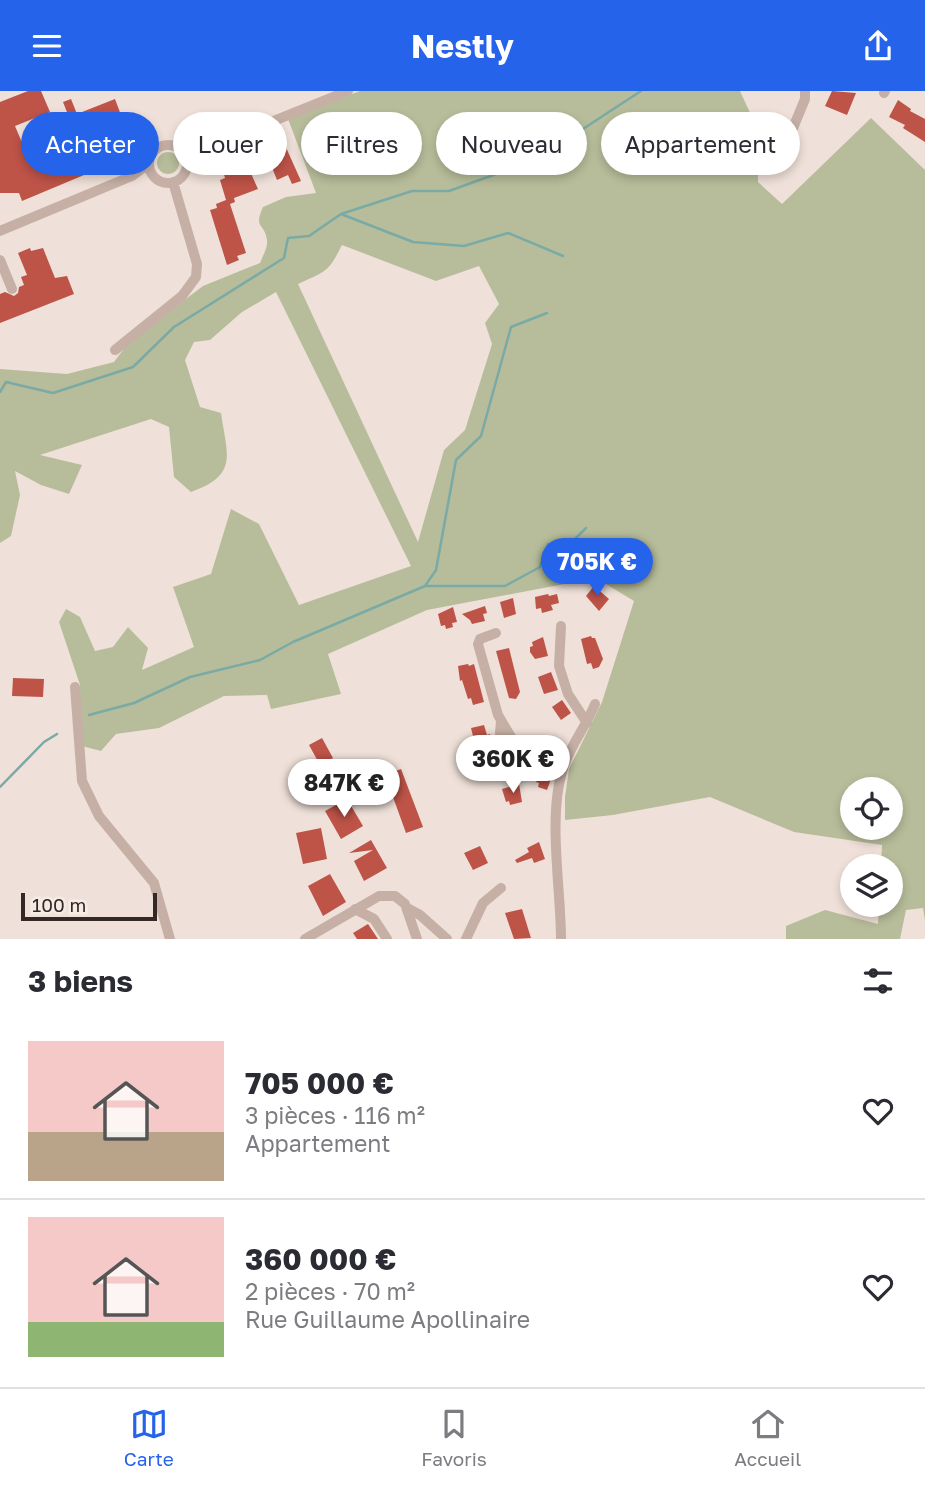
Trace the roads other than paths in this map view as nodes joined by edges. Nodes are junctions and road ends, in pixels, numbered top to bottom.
1 (805, 91) edge
2 (342, 92) edge
3 (800, 112) edge
4 (287, 114) edge
5 (184, 175) edge
6 (132, 176) joint
7 (154, 176) joint
8 (173, 182) junction
9 (0, 231) edge
10 (0, 260) edge
11 (12, 289) dead end
12 (115, 350) dead end
13 (561, 626) dead end
14 (496, 632) dead end
15 (75, 687) dead end
16 (595, 704) dead end
17 (501, 721) junction
18 (587, 723) junction
19 (525, 757) junction
20 (562, 770) junction
21 (501, 888) dead end
22 (407, 908) junction
23 (355, 909) junction
24 (170, 939) edge
25 (305, 939) edge
26 (387, 939) edge
27 (417, 939) edge
28 (447, 939) edge
29 (466, 939) edge
30 (561, 939) edge

1 - 3 street
2 - 4 street
5 - 8 street
6 - 7 street
6 - 9 street
7 - 8 street
8 - 12 street
10 - 11 street
13 - 18 street
14 - 17 street
15 - 24 street
16 - 18 street
17 - 19 street
17 - 19 street
18 - 20 street
19 - 20 street
20 - 30 street
21 - 29 street
22 - 23 street
22 - 27 street
22 - 28 street
23 - 25 street
23 - 26 street

